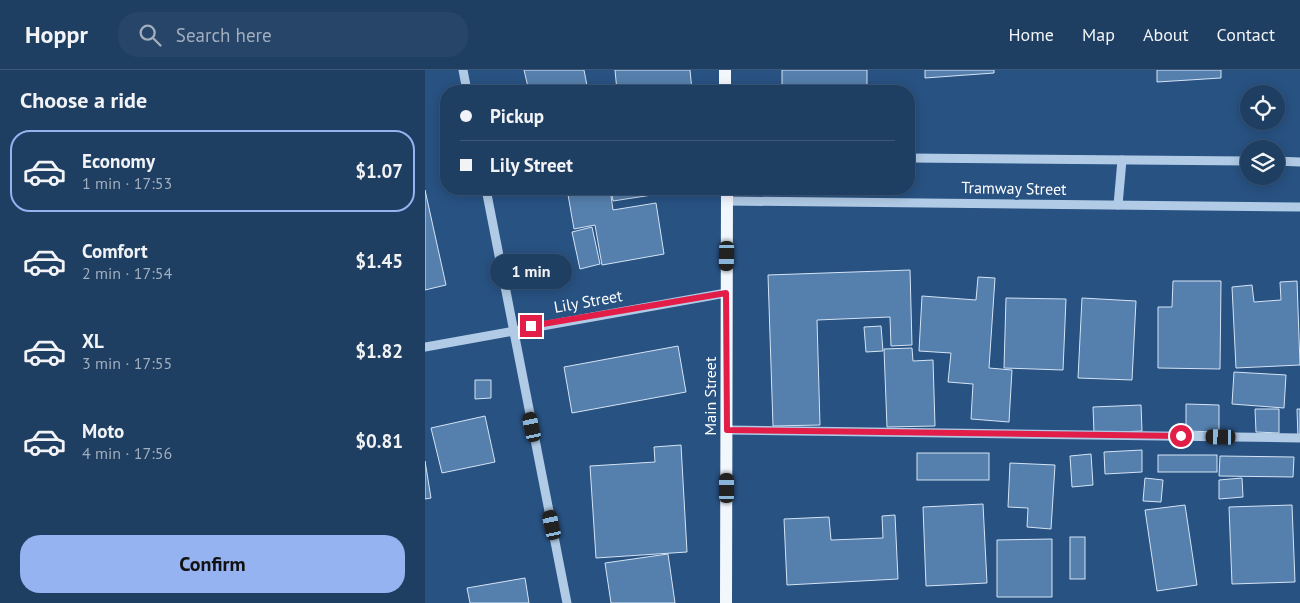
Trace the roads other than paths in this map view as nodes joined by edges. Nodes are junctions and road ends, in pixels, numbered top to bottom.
1 (463, 70) edge
2 (725, 70) edge
3 (466, 85) edge
4 (725, 85) edge
5 (915, 158) edge
6 (1122, 160) junction
7 (1240, 161) edge
8 (1285, 162) edge
9 (1300, 162) edge
10 (487, 195) edge
11 (727, 195) edge
12 (1118, 205) junction
13 (1300, 207) edge
14 (726, 293) junction
15 (512, 330) junction
16 (425, 347) edge
17 (727, 430) junction
18 (1300, 438) edge
19 (567, 603) edge
20 (726, 603) edge

1 - 3 street
2 - 4 main road
5 - 6 street, Tramway Street
6 - 7 street, Tramway Street
6 - 12 street
8 - 9 street
10 - 15 street
11 - 12 street, Tramway Street
11 - 14 main road, Main Street
12 - 13 street, Tramway Street
14 - 15 street, Lily Street
14 - 17 main road, Main Street
15 - 16 street, Lily Street
15 - 19 street
17 - 18 street
17 - 20 main road, Main Street

